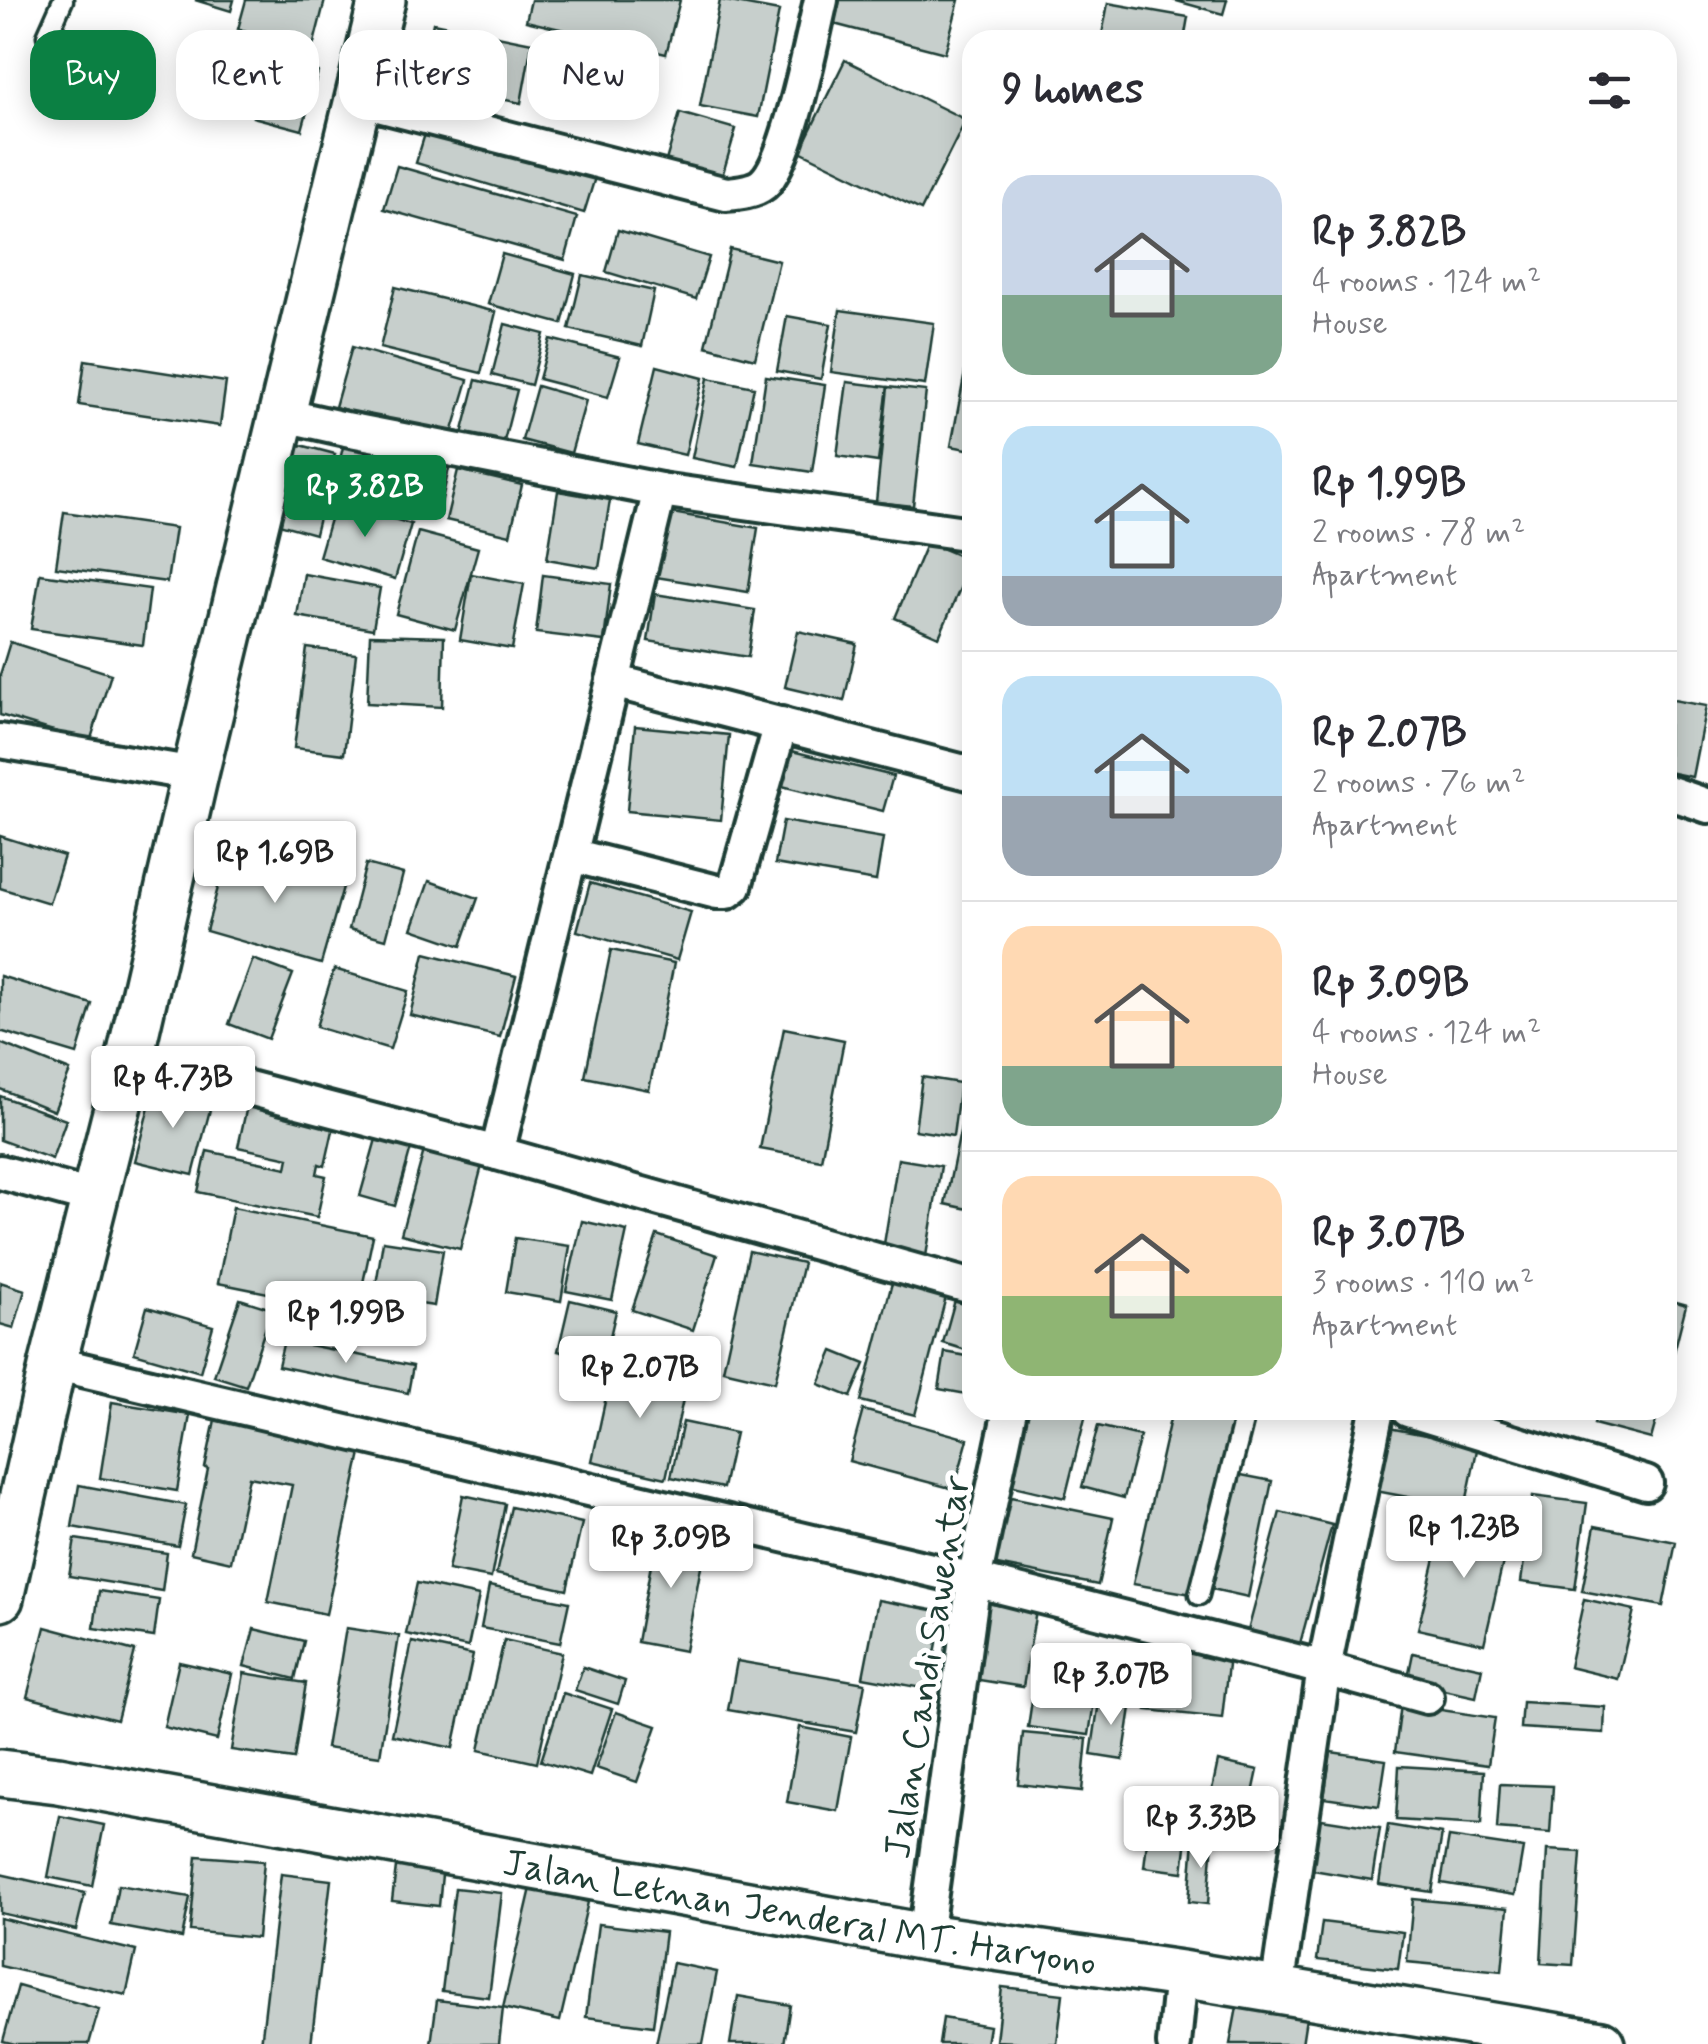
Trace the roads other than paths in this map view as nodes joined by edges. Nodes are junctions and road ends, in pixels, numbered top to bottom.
1 (64, 0) edge
2 (382, 0) edge
3 (821, 0) edge
4 (50, 30) edge
5 (375, 30) edge
6 (354, 120) edge
7 (437, 120) edge
8 (283, 415) junction
9 (660, 490) junction
10 (962, 533) edge
11 (613, 681) junction
12 (781, 724) junction
13 (0, 741) edge
14 (962, 771) edge
15 (195, 774) junction
16 (1677, 795) edge
17 (1708, 806) edge
18 (571, 855) junction
19 (162, 1065) junction
20 (497, 1152) junction
21 (0, 1172) edge
22 (95, 1198) junction
23 (962, 1284) edge
24 (53, 1363) junction
25 (1008, 1420) edge
26 (1244, 1420) edge
27 (1375, 1420) edge
28 (1441, 1420) edge
29 (1646, 1483) dead end
30 (974, 1580) junction
31 (1200, 1595) dead end
32 (0, 1598) edge
33 (1324, 1668) junction
34 (1427, 1696) dead end
35 (0, 1773) edge
36 (925, 1936) junction
37 (1181, 1974) junction
38 (1277, 1990) junction
39 (1174, 2044) edge
40 (1601, 2044) edge

1 - 4 lane
2 - 5 main road
3 - 7 street
6 - 8 main road
8 - 9 street
8 - 15 main road
9 - 10 street
9 - 11 street
11 - 12 street
11 - 18 street
12 - 14 street
12 - 18 street
13 - 15 street
15 - 19 main road
16 - 17 street
18 - 20 street
19 - 20 street
19 - 22 main road
20 - 23 street
21 - 22 street
22 - 24 main road
24 - 30 street
24 - 32 main road
25 - 30 street, Jalan Candi Sawentar
26 - 31 lane
27 - 33 street
28 - 29 street
30 - 33 street
30 - 36 street, Jalan Candi Sawentar
33 - 34 street
33 - 38 street
35 - 36 main road, Jalan Letnan Jenderal MT. Haryono
36 - 37 main road, Jalan Letnan Jenderal MT. Haryono
37 - 38 main road, Jalan Letnan Jenderal MT. Haryono
37 - 39 street
38 - 40 main road, Jalan Letnan Jenderal MT. Haryono

